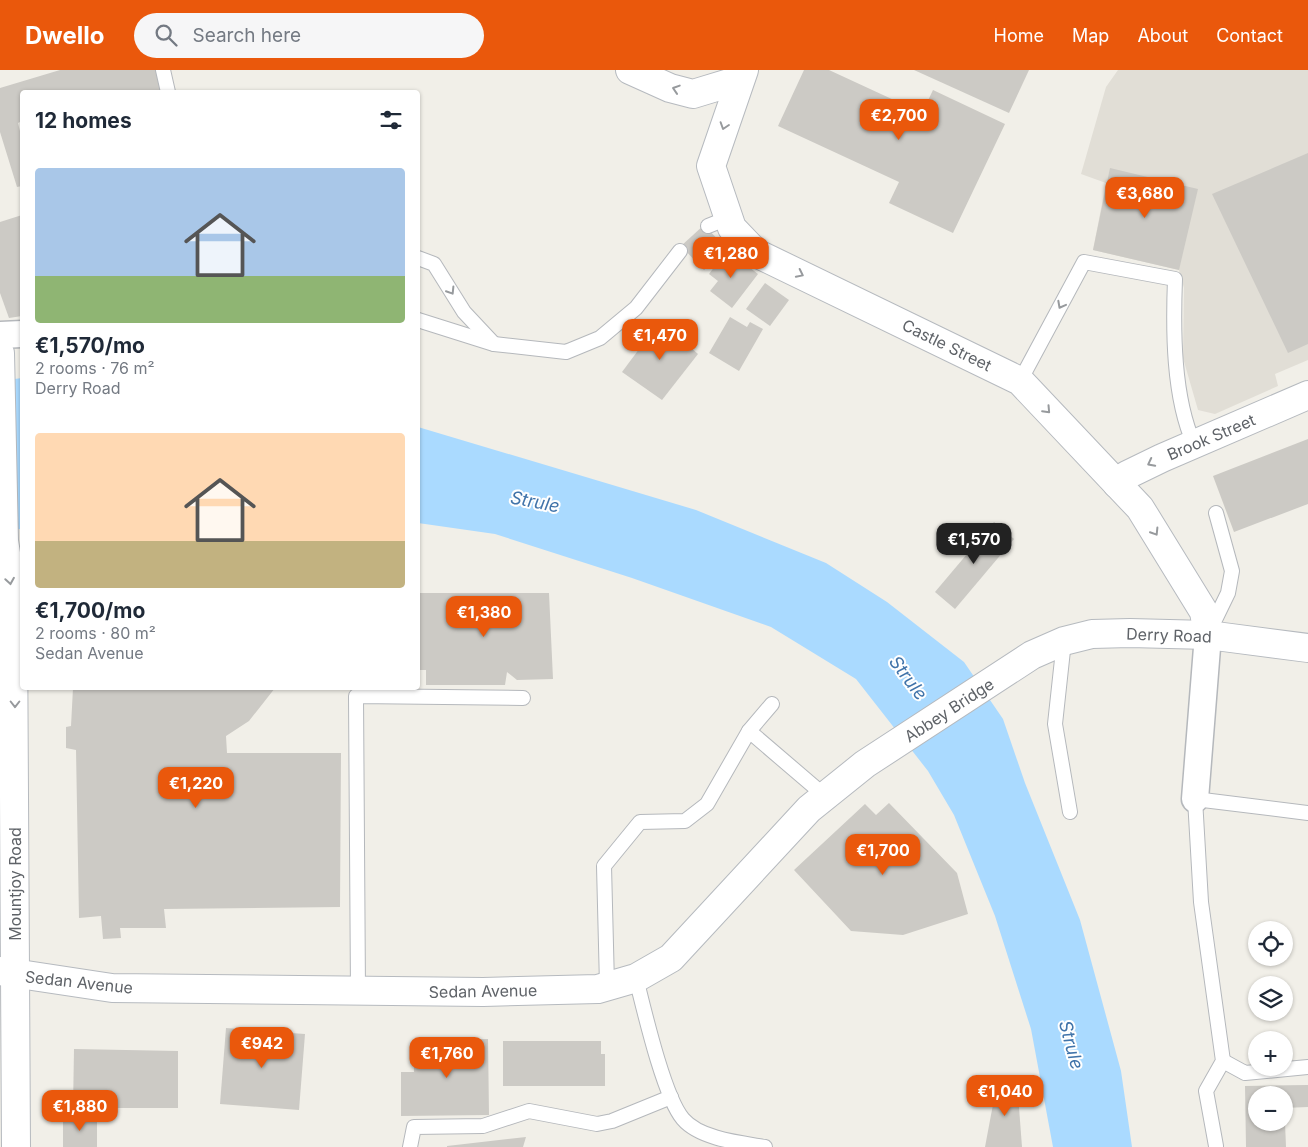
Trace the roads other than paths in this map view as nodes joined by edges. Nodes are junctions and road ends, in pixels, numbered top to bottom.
1 (163, 70) edge
2 (630, 70) edge
3 (741, 75) edge
4 (168, 90) edge
5 (680, 251) dead end
6 (420, 259) edge
7 (420, 321) edge
8 (20, 334) edge
9 (0, 335) edge
10 (494, 344) junction
11 (0, 353) edge
12 (1020, 381) junction
13 (1308, 395) edge
14 (1194, 444) junction
15 (1117, 484) junction
16 (1216, 513) dead end
17 (7, 621) edge
18 (1208, 635) junction
19 (1064, 641) junction
20 (1308, 648) edge
21 (1032, 655) joint
22 (523, 698) dead end
23 (772, 704) dead end
24 (749, 731) junction
25 (865, 764) joint
26 (825, 796) junction
27 (1195, 799) junction
28 (1070, 812) dead end
29 (1308, 812) edge
30 (7, 973) edge
31 (636, 978) junction
32 (607, 985) junction
33 (358, 992) junction
34 (1223, 1061) junction
35 (1308, 1067) edge
36 (670, 1097) junction
37 (1216, 1146) dead end
38 (16, 1147) edge
39 (410, 1147) edge
40 (765, 1147) edge

1 - 4 lane
3 -> 2 street
3 -> 12 street, Castle Street
5 - 10 lane
6 -> 10 lane
7 - 10 lane
8 - 9 street
11 -> 17 street, Mountjoy Road
14 -> 12 lane
12 -> 15 street, Castle Street
13 - 14 street, Brook Street
14 -> 15 street, Brook Street
15 -> 18 street, Castle Street
16 - 18 lane
17 -> 30 street, Mountjoy Road
18 - 19 street, Derry Road
18 - 20 street, Derry Road
18 - 27 street
19 - 21 street, Derry Road
19 - 28 lane
21 - 25 street, Abbey Bridge
22 - 33 lane
23 - 24 lane
24 - 26 lane
24 - 32 lane
25 - 26 street, Sedan Avenue
26 - 31 street, Sedan Avenue
27 - 29 lane
27 - 34 lane
30 - 33 street, Sedan Avenue
30 - 38 street, Mountjoy Road
31 - 32 street, Sedan Avenue
31 - 36 lane
32 - 33 street, Sedan Avenue
34 - 35 lane
34 - 37 lane
36 - 39 lane
36 - 40 lane

